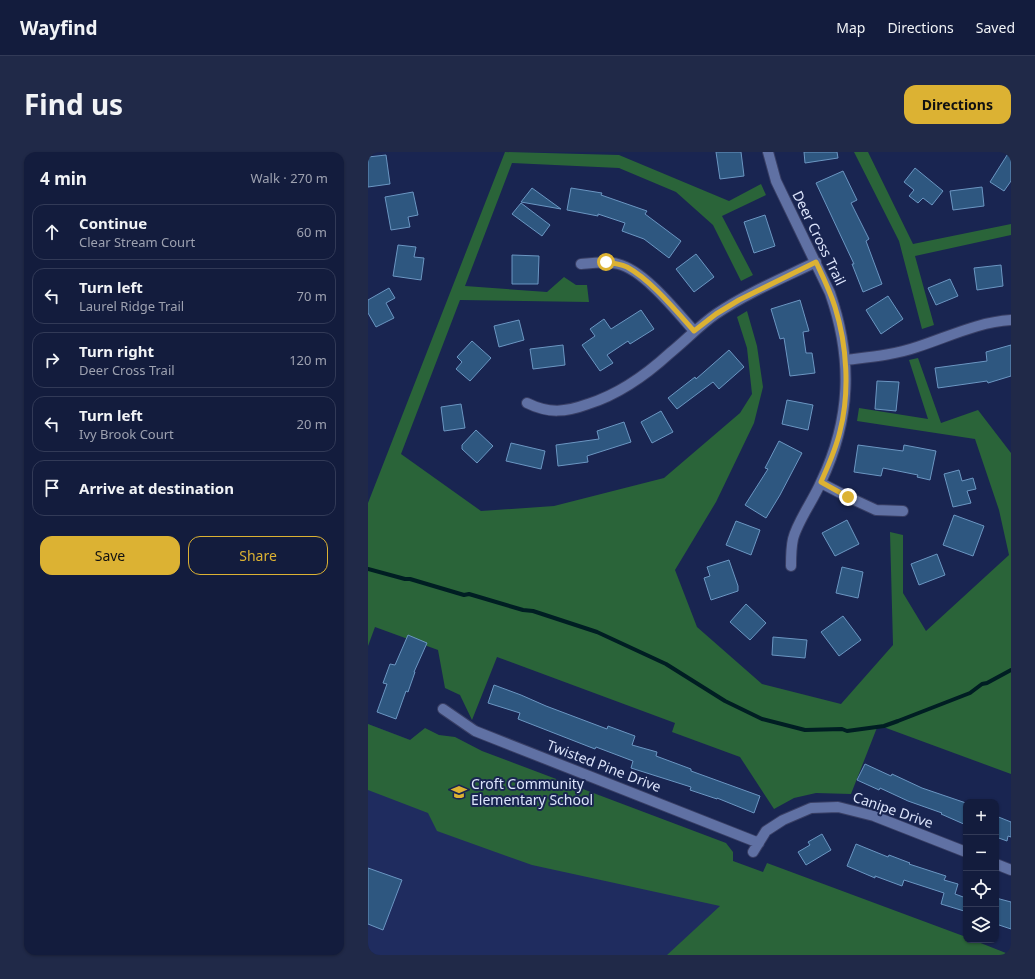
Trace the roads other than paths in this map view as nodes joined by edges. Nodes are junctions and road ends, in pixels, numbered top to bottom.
1 (768, 152) edge
2 (816, 262) junction
3 (581, 264) dead end
4 (1011, 320) edge
5 (694, 331) junction
6 (844, 360) junction
7 (527, 403) dead end
8 (821, 482) junction
9 (903, 511) dead end
10 (791, 566) dead end
11 (443, 709) dead end
12 (759, 843) junction
13 (963, 851) edge
14 (753, 852) dead end
15 (999, 865) edge
16 (1011, 870) edge

1 - 2 street, Deer Cross Trail
2 - 5 street
2 - 6 street, Deer Cross Trail
3 - 5 street
4 - 6 street
5 - 7 street
6 - 8 street, Deer Cross Trail
8 - 9 street
8 - 10 street, Deer Cross Trail
11 - 12 street, Twisted Pine Drive
12 - 13 street, Canipe Drive
12 - 14 street, Canipe Drive
15 - 16 street

